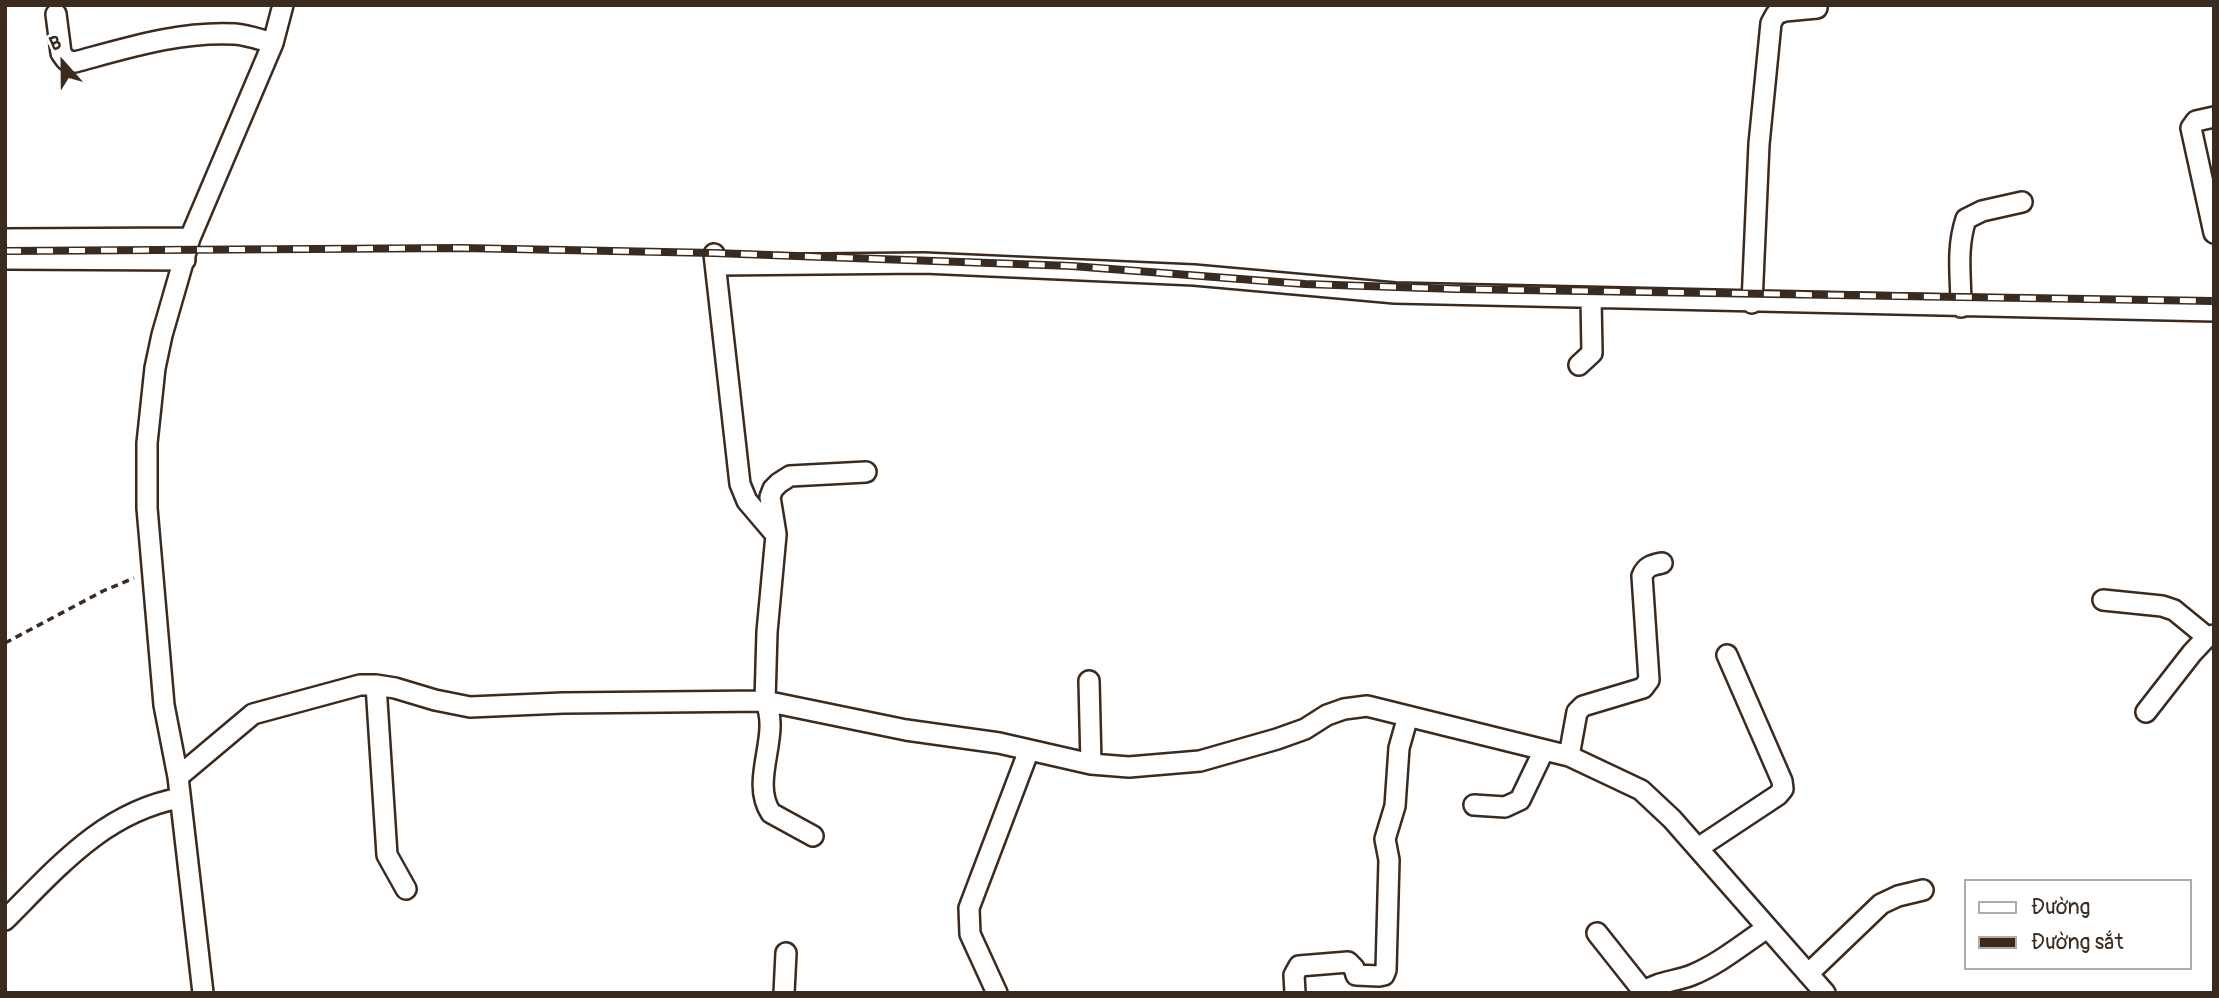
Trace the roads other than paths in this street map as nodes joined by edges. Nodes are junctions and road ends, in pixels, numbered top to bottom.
1 (283, 5) edge
2 (1817, 8) dead end
3 (56, 14) dead end
4 (273, 43) junction
5 (2214, 117) edge
6 (2022, 202) dead end
7 (2214, 233) edge
8 (190, 238) junction
9 (5, 239) edge
10 (5, 259) edge
11 (185, 260) junction
12 (1591, 298) junction
13 (1752, 303) junction
14 (1961, 307) junction
15 (2214, 311) edge
16 (1578, 365) dead end
17 (866, 472) dead end
18 (776, 535) junction
19 (1662, 563) dead end
20 (2103, 600) dead end
21 (2211, 636) edge
22 (1727, 654) dead end
23 (1088, 681) dead end
24 (376, 685) junction
25 (765, 701) junction
26 (2146, 712) dead end
27 (1408, 716) junction
28 (1029, 750) junction
29 (1544, 750) junction
30 (1569, 756) junction
31 (1091, 764) junction
32 (178, 777) junction
33 (180, 797) junction
34 (1474, 805) dead end
35 (813, 836) dead end
36 (1698, 848) junction
37 (406, 889) dead end
38 (1923, 890) dead end
39 (5, 920) edge
40 (1767, 929) junction
41 (1597, 933) dead end
42 (786, 953) dead end
43 (1808, 974) junction
44 (1642, 992) edge
45 (203, 993) edge
46 (784, 993) edge
47 (997, 993) edge
48 (1296, 993) edge
49 (1825, 993) edge

1 - 4 street
2 - 13 street
3 - 4 street
4 - 8 street
5 - 7 street
6 - 14 street
8 - 9 street
8 - 11 street
10 - 11 street
11 - 32 street
12 - 13 street
12 - 16 street
12 - 18 street
13 - 14 street
14 - 15 street
17 - 18 street
18 - 25 street
19 - 30 street
20 - 21 street
21 - 26 street
22 - 36 street
23 - 31 street
24 - 25 street
24 - 32 street
24 - 37 street
25 - 28 street
25 - 35 street
27 - 29 street
27 - 31 street
27 - 48 street
28 - 31 street
28 - 47 street
29 - 30 street
29 - 34 street
30 - 36 street
32 - 33 street
33 - 39 street
33 - 45 street
36 - 40 street
38 - 43 street
40 - 43 street
40 - 44 street
41 - 44 street
42 - 46 street
43 - 49 street

